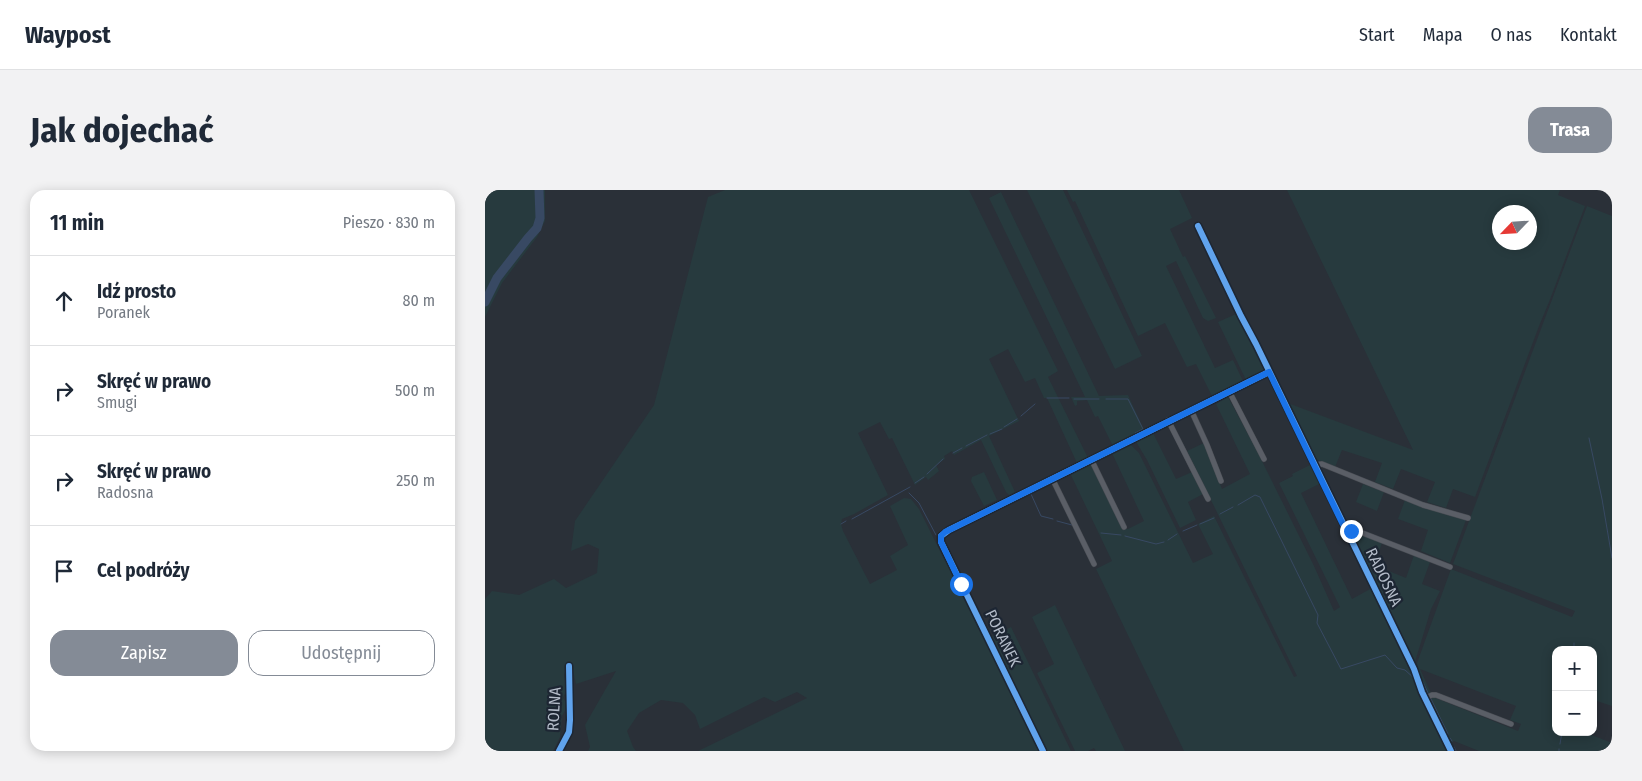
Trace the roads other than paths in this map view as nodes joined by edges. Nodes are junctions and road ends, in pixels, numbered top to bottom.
1 (1198, 226) dead end
2 (1269, 372) junction
3 (1229, 391) junction
4 (1191, 410) junction
5 (1168, 420) junction
6 (1091, 459) junction
7 (1264, 459) dead end
8 (1314, 465) junction
9 (1052, 478) junction
10 (1221, 481) dead end
11 (1208, 499) dead end
12 (1468, 518) dead end
13 (1124, 527) dead end
14 (1347, 533) junction
15 (1094, 564) dead end
16 (1450, 567) dead end
17 (569, 666) dead end
18 (1425, 698) junction
19 (1511, 724) dead end
20 (559, 751) edge
21 (1043, 751) edge
22 (1451, 751) edge

1 - 2 street, RADOSNA
2 - 3 street
2 - 8 street, RADOSNA
3 - 4 street
3 - 7 street
4 - 5 street
4 - 10 street
5 - 6 street
5 - 11 street
6 - 9 street
6 - 13 street
8 - 12 street
8 - 14 street, RADOSNA
9 - 15 street
9 - 21 street, PORANEK
14 - 16 street, RADOSNA
14 - 18 street, RADOSNA
17 - 20 street, ROLNA
18 - 19 street
18 - 22 street, RADOSNA

